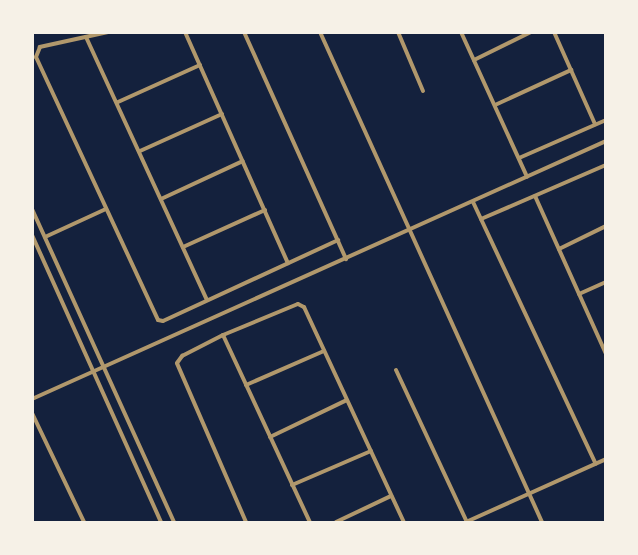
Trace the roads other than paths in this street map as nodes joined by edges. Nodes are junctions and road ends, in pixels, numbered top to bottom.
1 (108, 32) edge
2 (185, 32) edge
3 (244, 32) edge
4 (320, 32) edge
5 (398, 32) edge
6 (461, 32) edge
7 (531, 32) edge
8 (554, 32) edge
9 (86, 37) junction
10 (474, 60) junction
11 (200, 65) junction
12 (571, 70) junction
13 (423, 91) dead end
14 (118, 102) junction
15 (495, 105) junction
16 (222, 114) junction
17 (606, 120) edge
18 (595, 124) junction
19 (606, 141) edge
20 (140, 152) junction
21 (519, 158) junction
22 (243, 161) junction
23 (606, 165) edge
24 (527, 177) junction
25 (535, 196) junction
26 (161, 198) junction
27 (473, 202) junction
28 (106, 209) junction
29 (32, 210) edge
30 (265, 210) junction
31 (481, 219) junction
32 (606, 226) edge
33 (410, 230) junction
34 (32, 235) edge
35 (45, 237) junction
36 (338, 240) junction
37 (183, 247) junction
38 (559, 250) junction
39 (346, 259) junction
40 (288, 263) junction
41 (606, 282) edge
42 (579, 294) junction
43 (207, 300) junction
44 (223, 336) junction
45 (604, 346) edge
46 (324, 351) junction
47 (606, 354) edge
48 (104, 367) junction
49 (396, 370) dead end
50 (94, 372) junction
51 (246, 385) junction
52 (32, 399) edge
53 (347, 400) junction
54 (32, 413) edge
55 (270, 437) junction
56 (370, 451) junction
57 (606, 459) edge
58 (596, 464) junction
59 (292, 485) junction
60 (529, 493) junction
61 (391, 496) junction
62 (84, 522) edge
63 (161, 522) edge
64 (174, 522) edge
65 (246, 522) edge
66 (310, 522) edge
67 (336, 522) edge
68 (404, 522) edge
69 (467, 522) edge
70 (542, 522) edge

1 - 9 street
2 - 11 street
3 - 36 street
4 - 33 street
5 - 13 street
6 - 10 street
7 - 10 street
8 - 12 street
9 - 14 street
9 - 28 street
10 - 15 street
11 - 14 street
11 - 16 street
12 - 15 street
12 - 18 street
14 - 20 street
15 - 21 street
16 - 20 street
16 - 22 street
17 - 18 street
18 - 21 street
19 - 24 street
20 - 26 street
21 - 24 street
22 - 26 street
22 - 30 street
23 - 25 street
24 - 27 street
25 - 31 street
25 - 38 street
26 - 37 street
27 - 31 street
27 - 33 street
28 - 35 street
28 - 43 street
29 - 35 street
30 - 37 street
30 - 40 street
31 - 58 street
32 - 38 street
33 - 39 street
33 - 60 street
34 - 50 street
35 - 48 street
36 - 39 street
36 - 40 street
37 - 43 street
38 - 42 street
39 - 48 street
40 - 43 street
41 - 42 street
42 - 45 street
44 - 46 street
44 - 51 street
44 - 65 street
45 - 47 street
46 - 51 street
46 - 53 street
48 - 50 street
48 - 64 street
49 - 69 street
50 - 52 street
50 - 63 street
51 - 55 street
53 - 55 street
53 - 56 street
54 - 62 street
55 - 59 street
56 - 59 street
56 - 61 street
57 - 58 street
58 - 60 street
59 - 66 street
60 - 69 street
60 - 70 street
61 - 67 street
61 - 68 street

